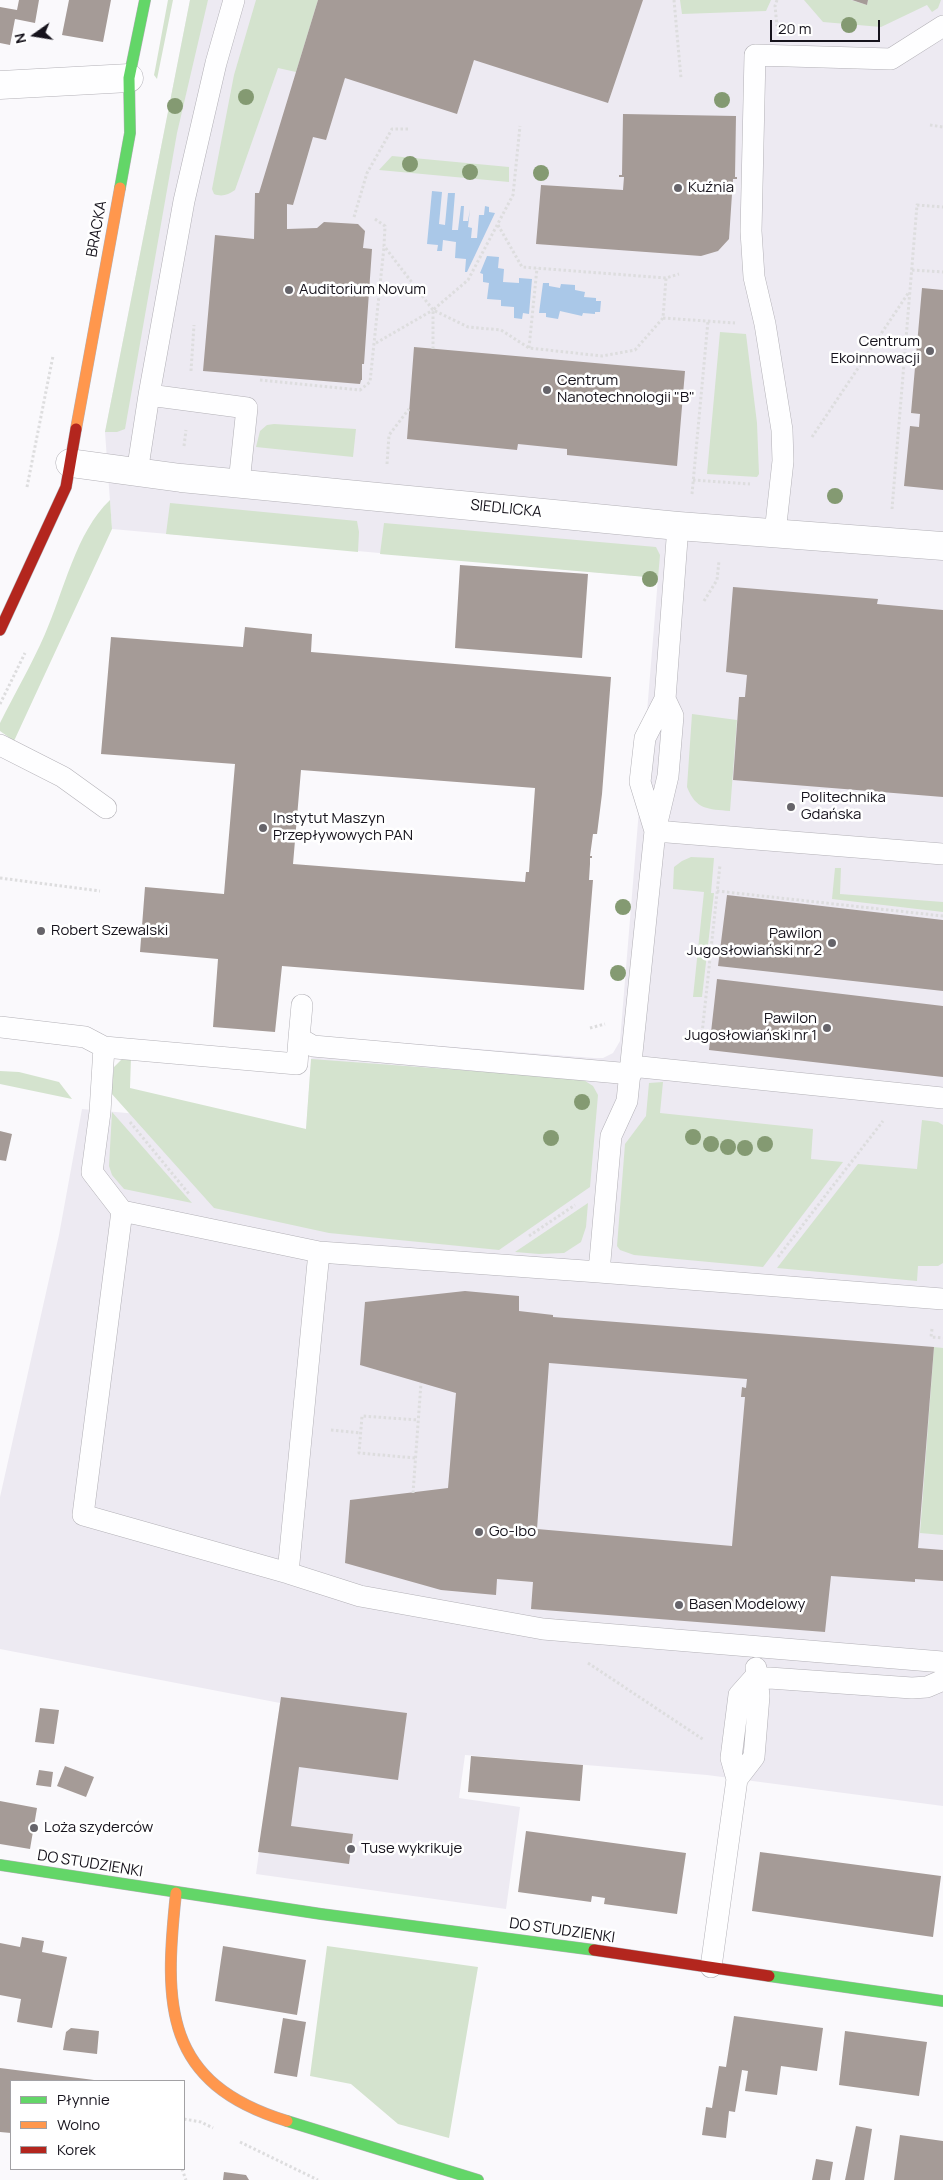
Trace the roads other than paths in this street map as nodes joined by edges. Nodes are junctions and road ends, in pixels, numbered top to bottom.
1 (145, 0) edge
2 (234, 0) edge
3 (943, 26) edge
4 (129, 78) junction
5 (0, 85) edge
6 (149, 395) junction
7 (70, 463) junction
8 (137, 473) junction
9 (239, 484) junction
10 (678, 526) junction
11 (775, 533) junction
12 (943, 546) edge
13 (0, 630) edge
14 (0, 745) edge
15 (106, 808) dead end
16 (655, 831) junction
17 (943, 854) edge
18 (302, 1005) dead end
19 (0, 1027) edge
20 (299, 1038) junction
21 (94, 1042) junction
22 (631, 1070) junction
23 (943, 1098) edge
24 (122, 1212) junction
25 (319, 1252) junction
26 (599, 1272) junction
27 (943, 1299) edge
28 (288, 1574) junction
29 (757, 1648) junction
30 (943, 1662) edge
31 (755, 1677) junction
32 (943, 1680) edge
33 (737, 1779) junction
34 (0, 1865) edge
35 (176, 1893) junction
36 (711, 1967) junction
37 (943, 2001) edge
38 (478, 2180) edge

1 - 4 street, BRACKA
2 - 6 lane
3 - 11 lane
4 - 5 street
4 - 7 street, BRACKA
6 - 8 lane
6 - 9 lane
7 - 8 street, SIEDLICKA
7 - 13 street, BRACKA
8 - 9 street, SIEDLICKA
9 - 10 street, SIEDLICKA
10 - 11 street, SIEDLICKA
10 - 16 lane
11 - 12 street, SIEDLICKA
14 - 15 lane
16 - 17 lane
16 - 22 lane
18 - 20 lane
19 - 21 lane
20 - 21 lane
20 - 22 lane
21 - 24 lane
22 - 23 lane
22 - 26 lane
24 - 25 lane
24 - 28 lane
25 - 26 lane
25 - 28 lane
26 - 27 lane
28 - 29 lane
29 - 30 lane
29 - 31 lane
31 - 32 lane
31 - 33 lane
31 - 33 lane
33 - 36 lane
34 - 35 street, DO STUDZIENKI
35 - 36 street, DO STUDZIENKI
35 - 38 street
36 - 37 street, DO STUDZIENKI

